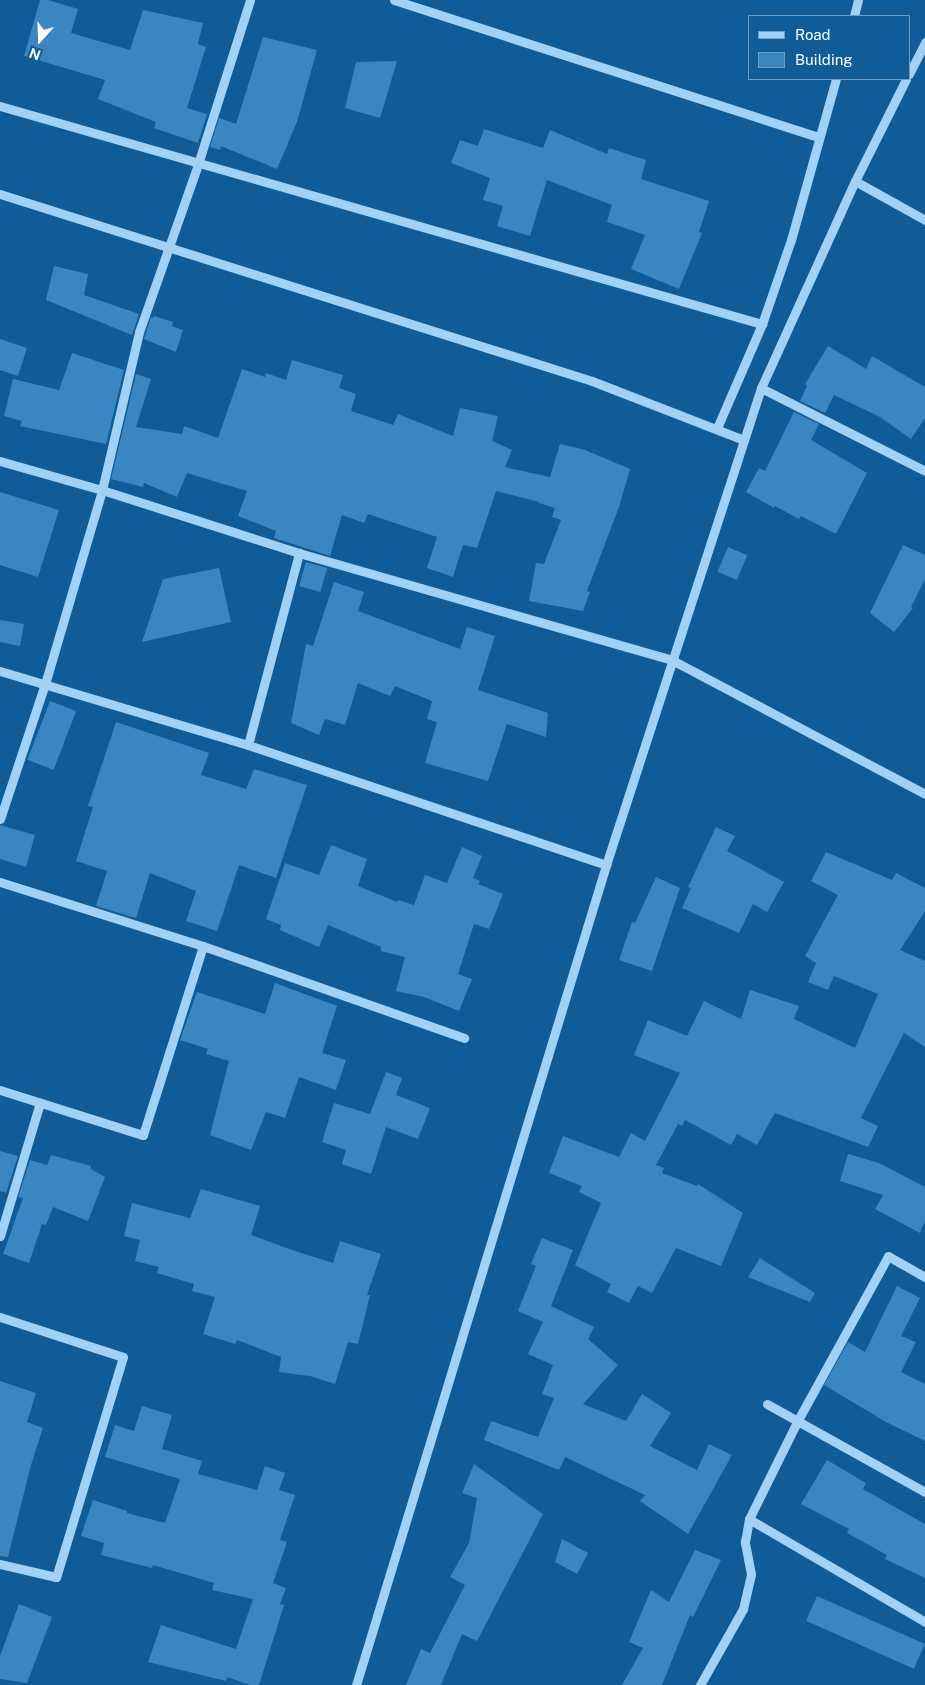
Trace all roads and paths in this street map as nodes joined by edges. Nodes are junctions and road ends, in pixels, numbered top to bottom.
1 (250, 0) edge
2 (394, 0) edge
3 (858, 0) edge
4 (854, 15) edge
5 (925, 42) edge
6 (910, 72) edge
7 (836, 80) edge
8 (906, 80) edge
9 (0, 106) edge
10 (819, 137) junction
11 (198, 164) junction
12 (855, 181) junction
13 (0, 194) edge
14 (925, 220) edge
15 (170, 246) junction
16 (762, 324) junction
17 (761, 388) junction
18 (717, 428) junction
19 (744, 440) junction
20 (0, 461) edge
21 (925, 471) edge
22 (102, 490) junction
23 (299, 553) junction
24 (672, 660) junction
25 (0, 671) edge
26 (45, 684) junction
27 (248, 744) junction
28 (925, 794) edge
29 (0, 819) edge
30 (606, 864) junction
31 (0, 882) edge
32 (203, 946) junction
33 (464, 1038) dead end
34 (0, 1090) edge
35 (40, 1103) junction
36 (0, 1236) edge
37 (925, 1277) edge
38 (0, 1317) edge
39 (767, 1404) dead end
40 (798, 1420) junction
41 (925, 1492) edge
42 (749, 1519) junction
43 (0, 1564) edge
44 (925, 1622) edge
45 (356, 1685) edge
46 (700, 1685) edge

1 - 11 street
2 - 10 street
3 - 4 street
5 - 6 street
7 - 10 street
8 - 12 street
9 - 11 street
10 - 16 street
11 - 15 street
11 - 16 street
12 - 14 street
12 - 17 street
13 - 15 street
15 - 18 street
15 - 22 street
16 - 18 street
17 - 19 street
17 - 21 street
18 - 19 street
19 - 24 street
20 - 22 street
22 - 23 street
22 - 26 street
23 - 24 street
23 - 27 street
24 - 28 street
24 - 30 street
25 - 26 street
26 - 27 street
26 - 29 street
27 - 30 street
30 - 45 street
31 - 32 street
32 - 33 street
32 - 35 street
34 - 35 street
35 - 36 street
37 - 40 street
38 - 43 street
39 - 40 street
40 - 41 street
40 - 42 street
42 - 44 street
42 - 46 street

